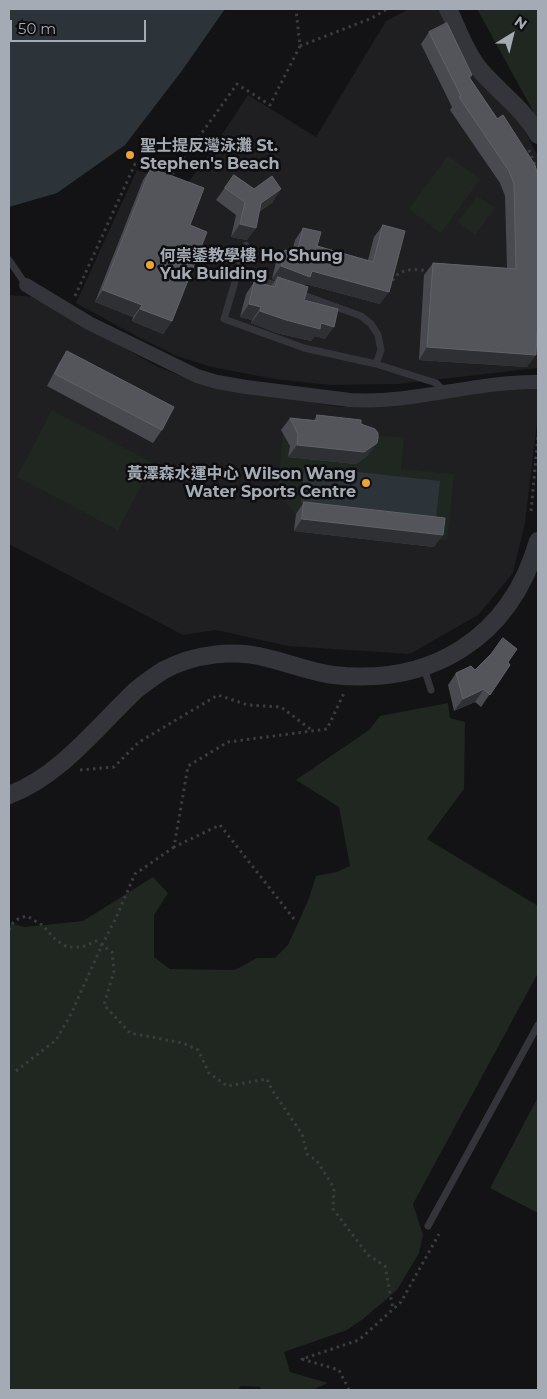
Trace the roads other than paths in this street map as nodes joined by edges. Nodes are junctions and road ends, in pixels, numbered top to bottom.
1 (448, 9) edge
2 (538, 135) edge
3 (246, 245) dead end
4 (9, 260) edge
5 (237, 272) junction
6 (26, 285) joint
7 (376, 364) junction
8 (538, 382) edge
9 (442, 392) junction
10 (538, 541) edge
11 (424, 667) junction
12 (431, 690) dead end
13 (9, 795) edge
14 (538, 1025) edge
15 (428, 1226) road end

1 - 2 street
3 - 5 lane
4 - 6 lane
5 - 7 lane
5 - 7 lane
6 - 9 street
7 - 9 lane
8 - 9 street
10 - 11 street
11 - 12 lane
11 - 13 street
14 - 15 lane

